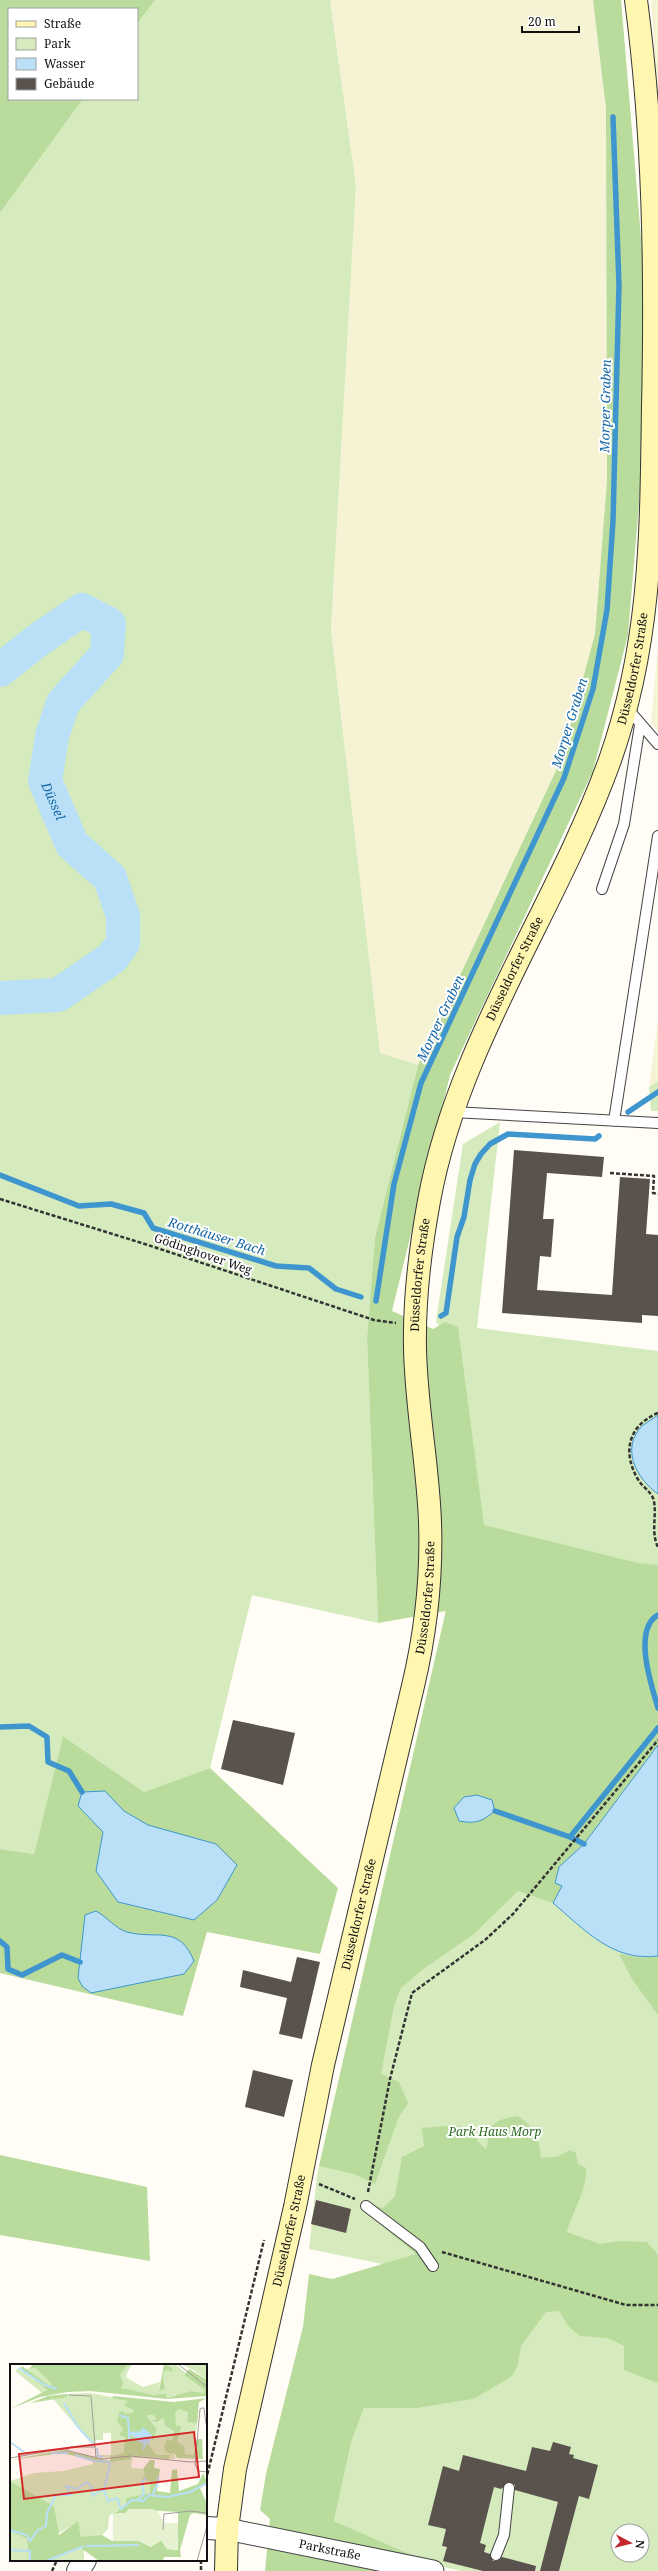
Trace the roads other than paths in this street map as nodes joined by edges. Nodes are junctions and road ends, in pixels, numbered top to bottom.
1 (636, 0) edge
2 (626, 706) junction
3 (640, 724) junction
4 (658, 744) edge
5 (658, 836) edge
6 (602, 889) dead end
7 (452, 1112) junction
8 (614, 1121) junction
9 (658, 1123) edge
10 (366, 2206) road end
11 (433, 2266) dead end
12 (509, 2488) dead end
13 (216, 2528) edge
14 (496, 2555) dead end
15 (84, 2561) edge
16 (78, 2571) edge
17 (226, 2571) edge
18 (433, 2571) edge

1 - 2 main road, Düsseldorfer Straße
2 - 3 lane
2 - 7 main road, Düsseldorfer Straße
3 - 4 lane
3 - 6 lane
5 - 8 lane
7 - 8 lane
7 - 13 main road, Düsseldorfer Straße
8 - 9 lane
10 - 11 lane
12 - 14 lane
13 - 17 main road, Düsseldorfer Straße
13 - 18 street, Parkstraße
15 - 16 street

